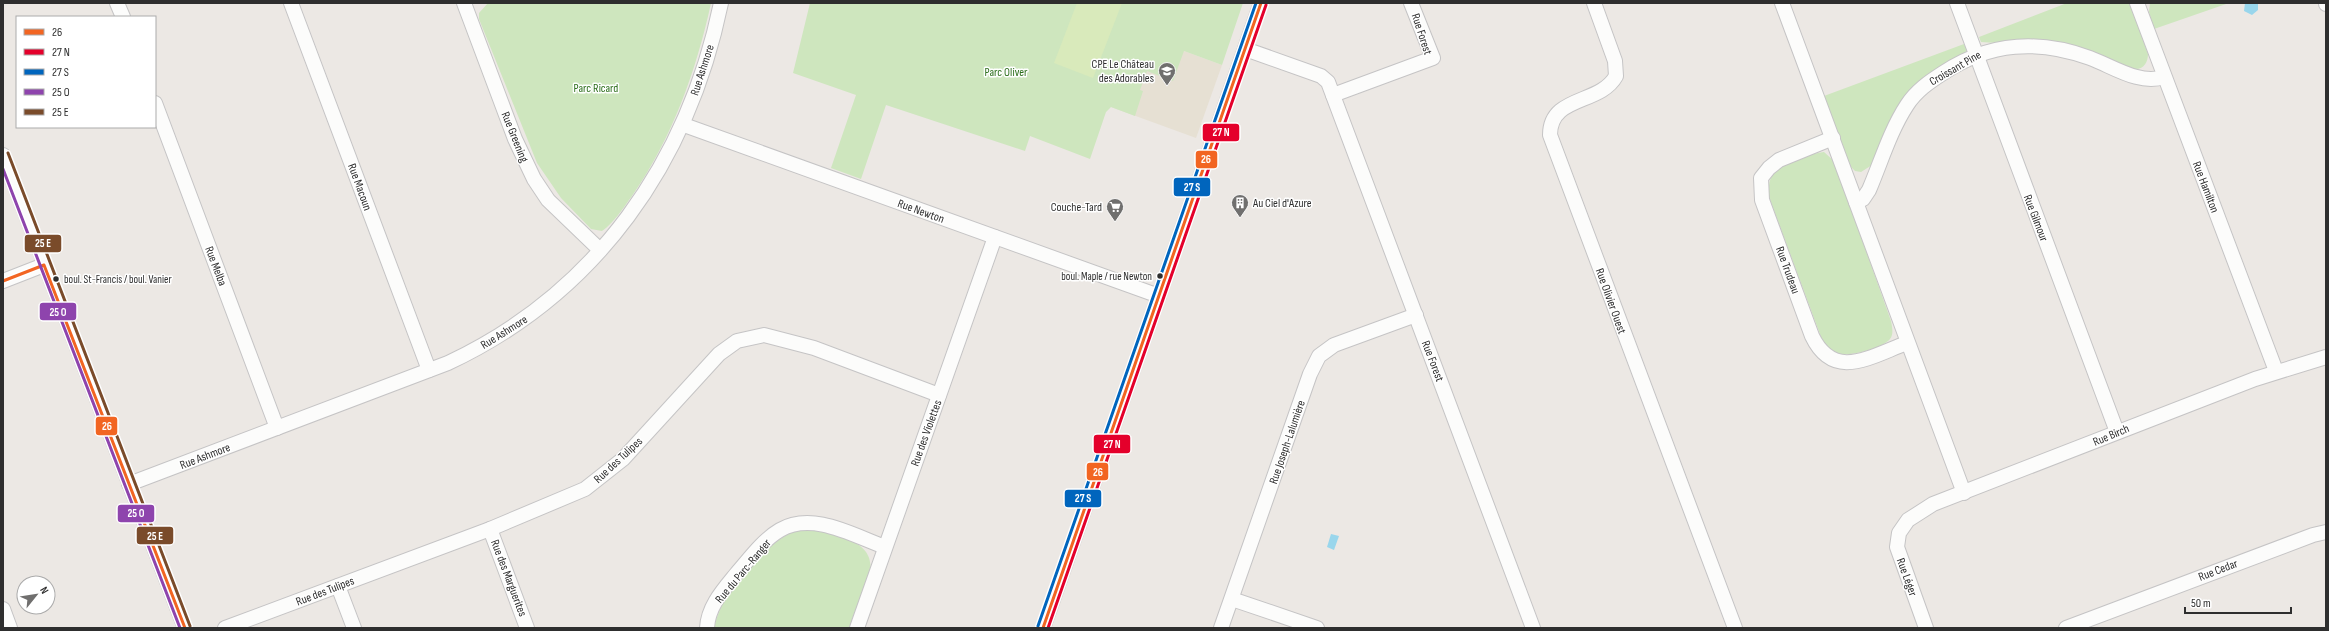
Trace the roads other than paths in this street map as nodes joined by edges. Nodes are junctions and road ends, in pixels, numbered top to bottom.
1 (117, 3) edge
2 (291, 3) edge
3 (721, 3) edge
4 (1261, 3) edge
5 (1411, 3) edge
6 (1594, 3) edge
7 (1782, 3) edge
8 (1957, 3) edge
9 (2137, 3) edge
10 (467, 4) edge
11 (123, 16) edge
12 (1245, 49) junction
13 (1976, 54) junction
14 (2164, 78) junction
15 (1333, 95) junction
16 (156, 106) edge
17 (684, 125) junction
18 (1833, 138) junction
19 (3, 155) edge
20 (1856, 202) junction
21 (995, 237) junction
22 (600, 250) junction
23 (44, 265) junction
24 (3, 281) edge
25 (1159, 296) junction
26 (1416, 315) junction
27 (1907, 343) junction
28 (2326, 357) edge
29 (429, 370) junction
30 (2276, 371) junction
31 (939, 395) junction
32 (277, 428) junction
33 (2117, 432) junction
34 (128, 484) junction
35 (1964, 493) junction
36 (1904, 526) joint
37 (490, 528) junction
38 (2326, 532) edge
39 (885, 547) junction
40 (338, 586) junction
41 (1232, 599) junction
42 (3, 609) edge
43 (10, 628) edge
44 (185, 628) edge
45 (225, 628) edge
46 (354, 628) edge
47 (527, 628) edge
48 (707, 628) edge
49 (856, 628) edge
50 (1043, 628) edge
51 (1221, 628) edge
52 (1317, 628) edge
53 (1533, 628) edge
54 (1735, 628) edge
55 (1926, 628) edge
56 (2066, 628) edge

1 - 11 street
2 - 29 street, Rue Macoun
3 - 17 street, Rue Ashmore
4 - 12 street
5 - 15 street, Rue Forest
6 - 54 street, Rue Olivier Ouest
7 - 18 street
8 - 13 street, Rue Gilmour
9 - 14 street, Rue Hamilton
10 - 22 street, Rue Greening
12 - 15 street, Rue Forest
12 - 25 street
13 - 14 street, Croissant Pine
13 - 20 street, Croissant Pine
13 - 33 street, Rue Gilmour
14 - 30 street, Rue Hamilton
15 - 26 street, Rue Forest
16 - 32 street, Rue Melba
17 - 21 street, Rue Newton
17 - 22 street, Rue Ashmore
18 - 20 street
18 - 27 street, Rue Trudeau
19 - 23 street
20 - 27 street
21 - 25 street, Rue Newton
21 - 31 street, Rue des Violettes
22 - 29 street, Rue Ashmore
23 - 24 street
23 - 34 street
25 - 50 street
26 - 41 street, Rue Joseph-Lalumière
26 - 53 street, Rue Forest
27 - 35 street
28 - 30 street, Rue Birch
29 - 32 street, Rue Ashmore
30 - 33 street, Rue Birch
31 - 37 street, Rue des Tulipes
31 - 39 street, Rue des Violettes
32 - 34 street, Rue Ashmore
33 - 35 street, Rue Birch
34 - 44 street
35 - 36 street, Rue Birch
36 - 55 street, Rue Léger
37 - 40 street, Rue des Tulipes
37 - 47 street, Rue des Marguerites
38 - 56 street, Rue Cedar
39 - 48 street, Rue du Parc-Ranger
39 - 49 street, Rue des Violettes
40 - 45 street, Rue des Tulipes
40 - 46 street
41 - 51 street, Rue Joseph-Lalumière
41 - 52 street
42 - 43 street

